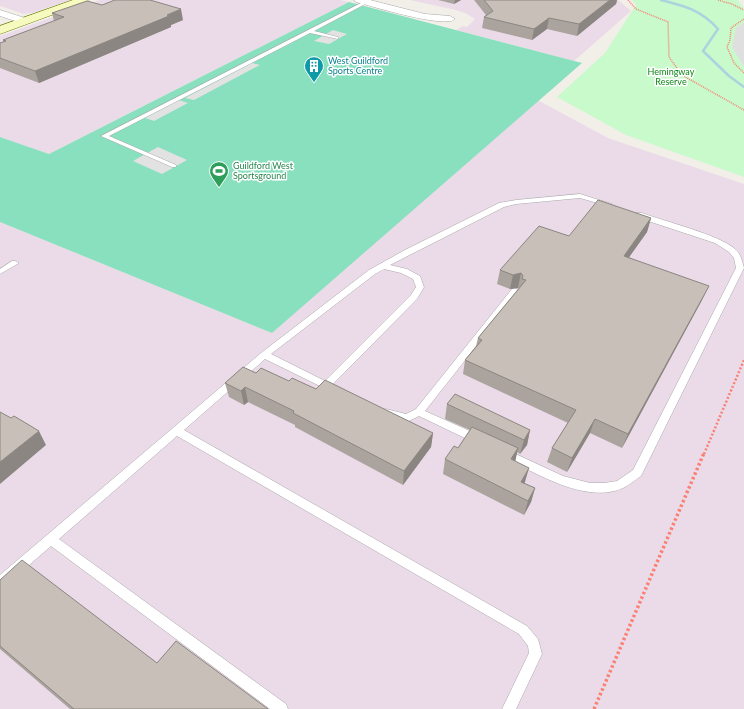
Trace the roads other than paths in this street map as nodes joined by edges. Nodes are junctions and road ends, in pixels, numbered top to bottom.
1 (83, 0) edge
2 (363, 1) edge
3 (0, 13) edge
4 (450, 19) dead end
5 (24, 21) junction
6 (0, 30) edge
7 (308, 31) junction
8 (336, 38) dead end
9 (174, 166) dead end
10 (615, 207) edge
11 (629, 212) edge
12 (15, 263) dead end
13 (382, 266) junction
14 (0, 272) edge
15 (515, 291) edge
16 (264, 355) junction
17 (326, 385) junction
18 (340, 392) edge
19 (374, 409) edge
20 (419, 412) junction
21 (176, 430) junction
22 (482, 442) edge
23 (497, 449) edge
24 (51, 538) junction
25 (0, 582) edge
26 (281, 709) edge
27 (509, 709) edge

1 - 5 main road
2 - 4 street
2 - 7 lane
3 - 5 street
5 - 6 main road
7 - 8 lane
7 - 9 lane
10 - 13 lane
11 - 23 lane
12 - 14 lane
13 - 16 lane
13 - 17 lane
15 - 20 lane
16 - 17 lane
16 - 21 lane
17 - 18 lane
19 - 20 lane
20 - 22 lane
21 - 24 lane
21 - 27 lane
24 - 25 lane
24 - 26 lane

